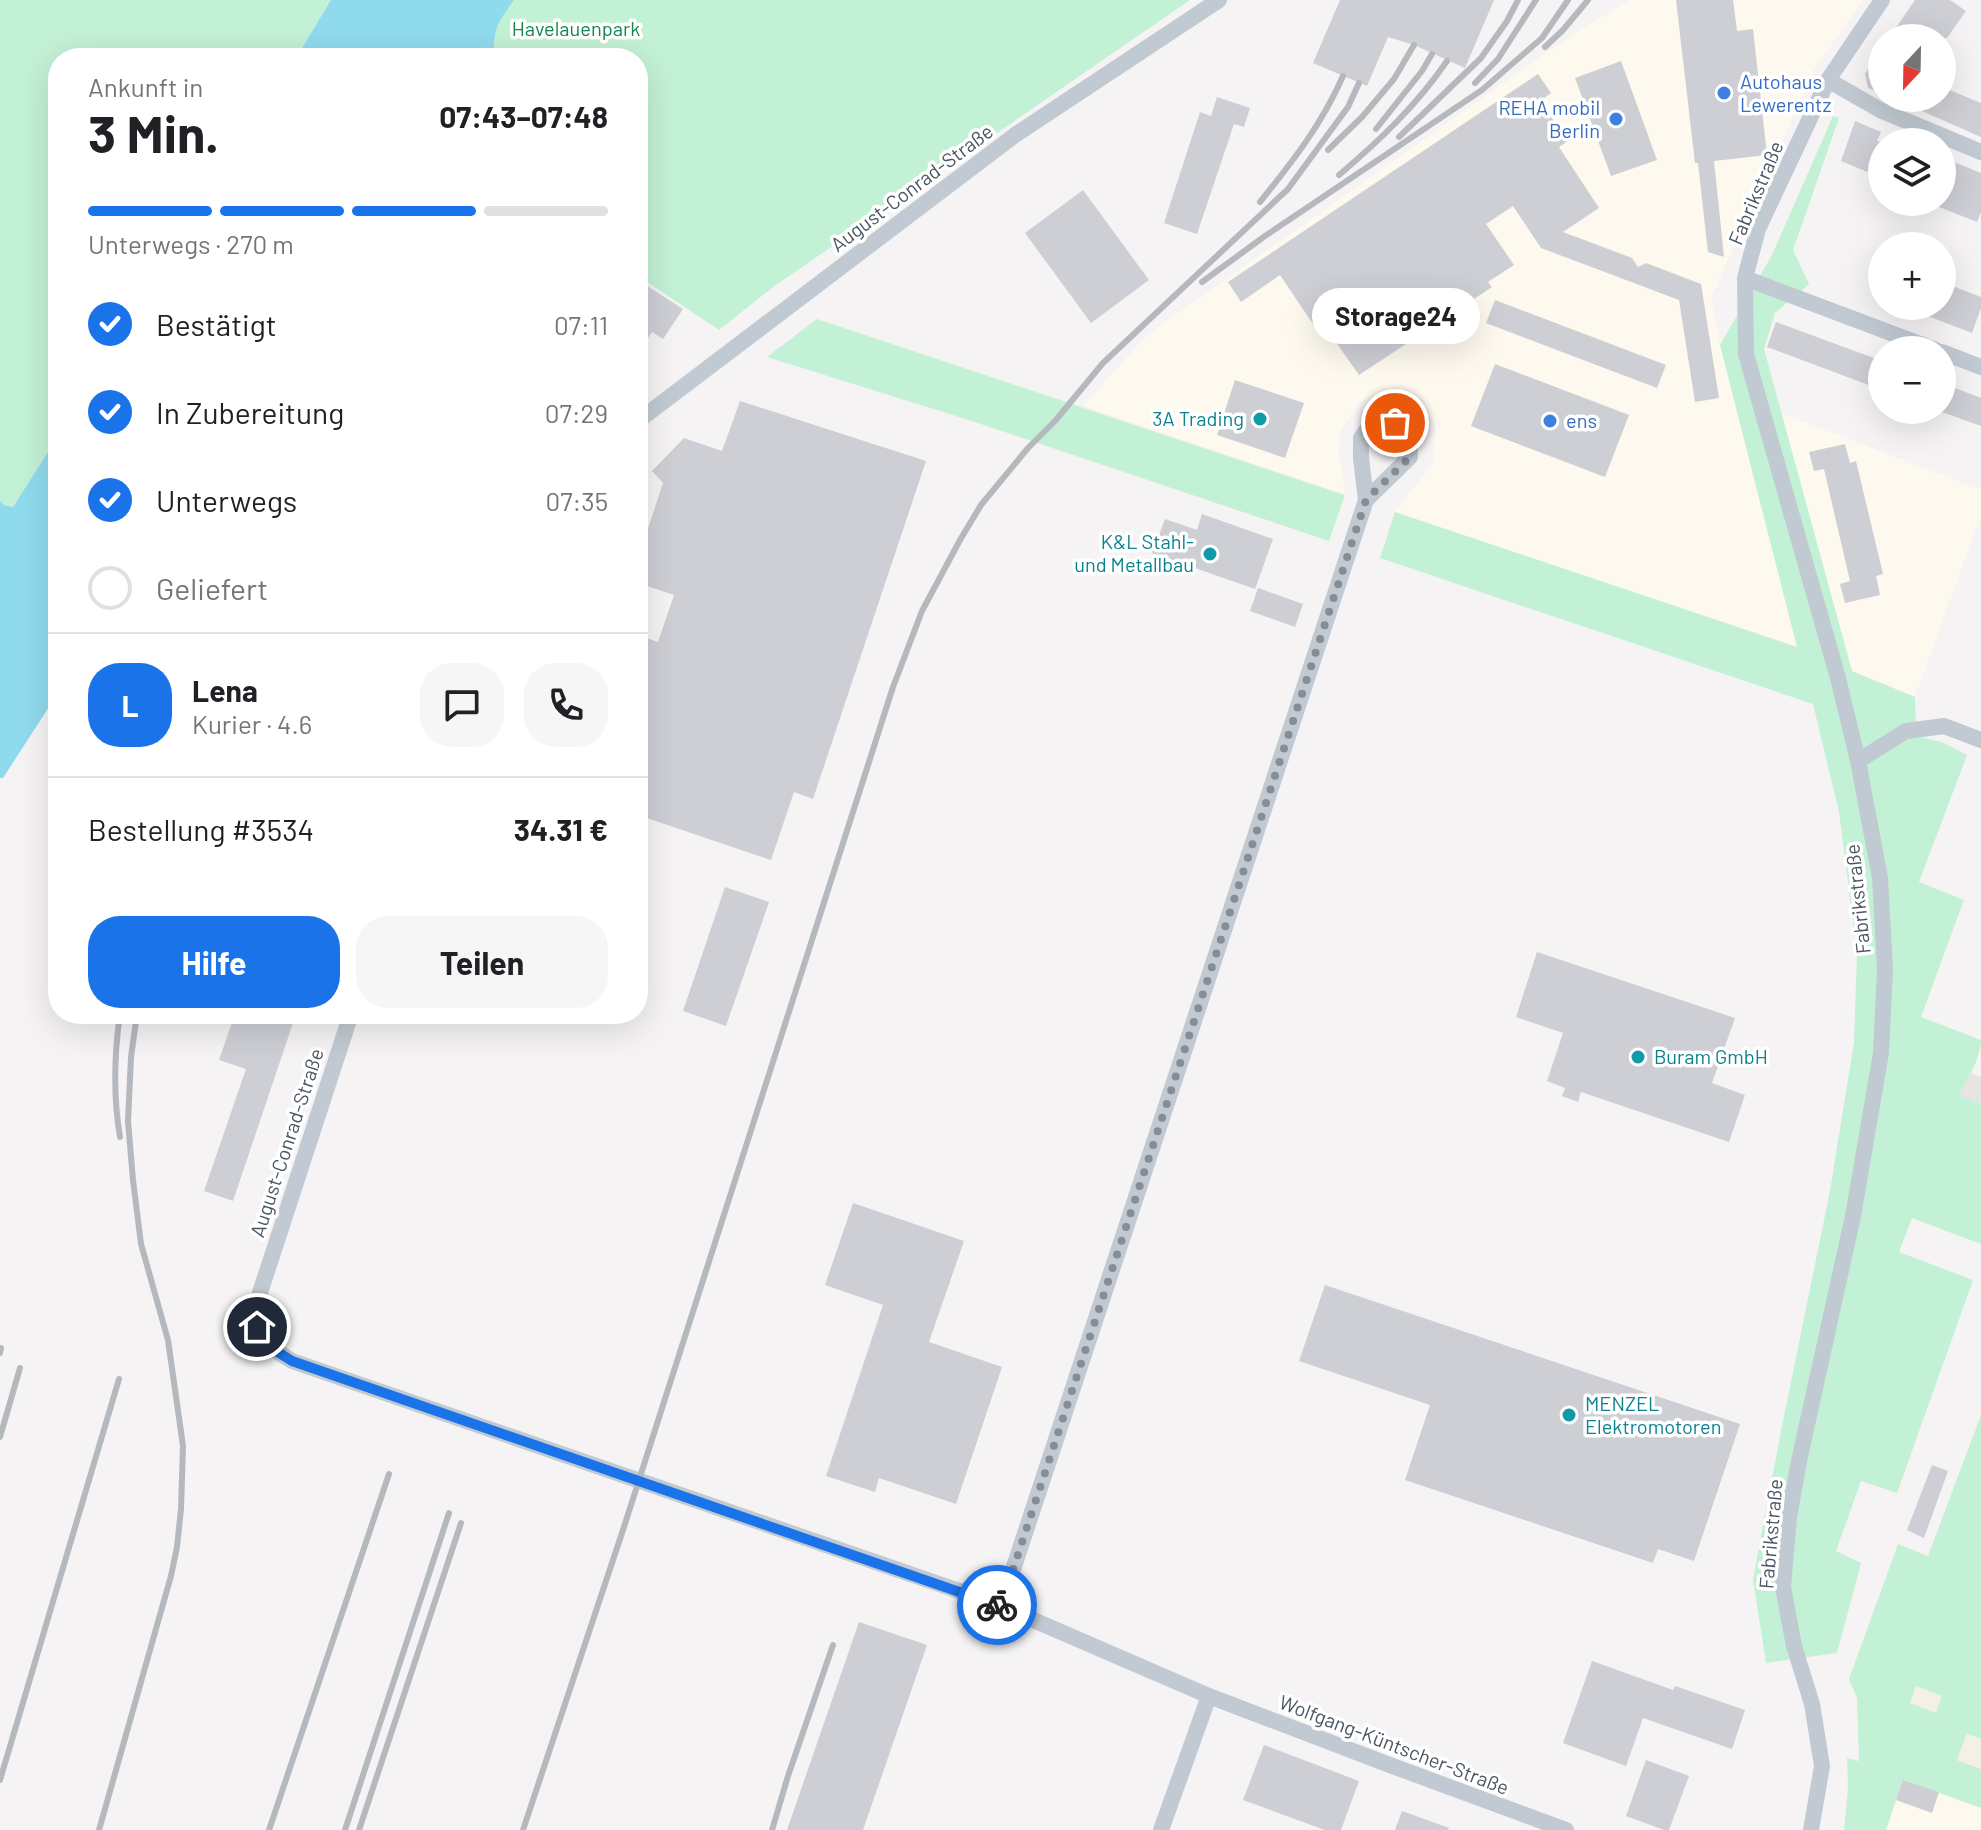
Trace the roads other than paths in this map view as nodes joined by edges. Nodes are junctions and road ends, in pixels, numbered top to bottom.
1 (1219, 0) edge
2 (1882, 0) edge
3 (1828, 80) junction
4 (1981, 152) edge
5 (1745, 278) junction
6 (1899, 336) edge
7 (1956, 357) edge
8 (1981, 367) edge
9 (648, 413) edge
10 (1366, 500) junction
11 (1981, 740) edge
12 (1858, 761) junction
13 (348, 1024) edge
14 (261, 1285) joint
15 (1001, 1606) junction
16 (1209, 1696) junction
17 (1537, 1826) edge
18 (1161, 1830) edge
19 (1566, 1830) edge
20 (1811, 1830) edge

1 - 9 street, August-Conrad-Straße
2 - 3 street, Fabrikstraße
3 - 4 street
3 - 5 street, Fabrikstraße
5 - 6 street
5 - 12 street, Fabrikstraße
7 - 8 street
10 - 10 street
10 - 15 street
11 - 12 street
12 - 20 street, Fabrikstraße
13 - 14 street, August-Conrad-Straße
14 - 15 street, Wolfgang-Küntscher-Straße
15 - 16 street, Wolfgang-Küntscher-Straße
16 - 17 street, Wolfgang-Küntscher-Straße
16 - 18 street
17 - 19 street, Wolfgang-Küntscher-Straße

